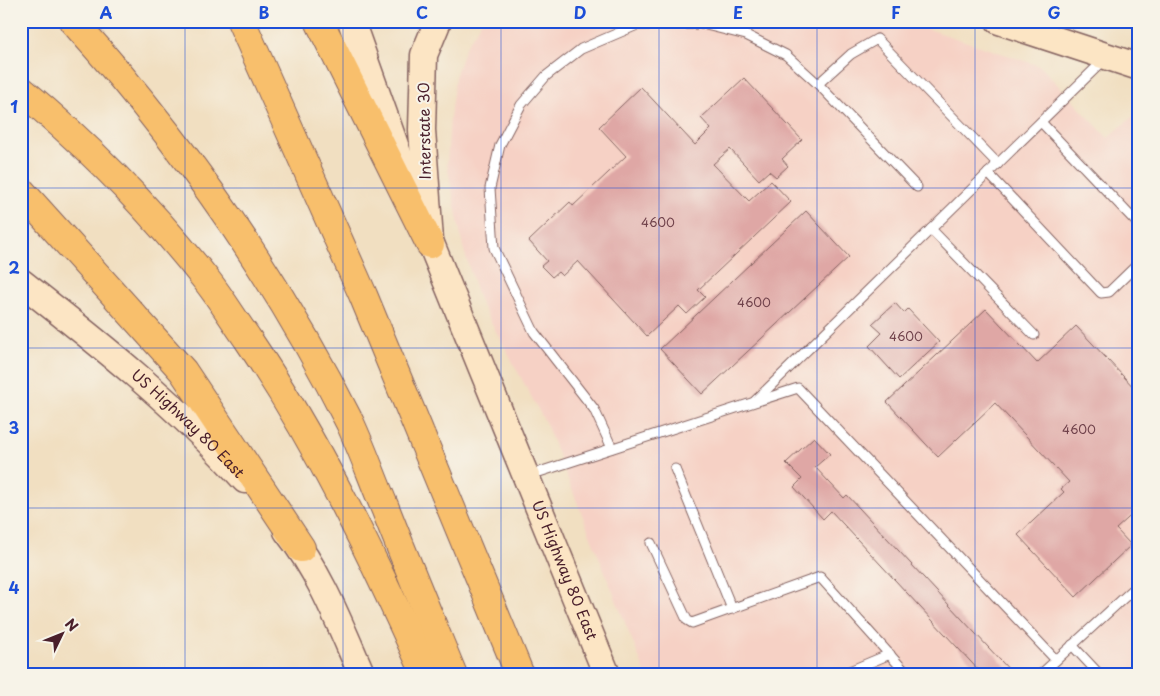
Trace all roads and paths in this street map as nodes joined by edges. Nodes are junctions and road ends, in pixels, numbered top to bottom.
1 (73, 21) edge
2 (241, 21) edge
3 (319, 21) edge
4 (352, 21) edge
5 (438, 21) edge
6 (999, 21) edge
7 (1107, 57) junction
8 (1139, 67) edge
9 (818, 84) junction
10 (21, 90) edge
11 (1041, 122) junction
12 (998, 164) junction
13 (988, 173) junction
14 (917, 187) dead end
15 (21, 191) edge
16 (1139, 225) edge
17 (931, 229) junction
18 (430, 244) junction
19 (1139, 263) edge
20 (21, 282) edge
21 (1034, 335) dead end
22 (753, 403) junction
23 (612, 448) junction
24 (675, 469) dead end
25 (526, 476) junction
26 (651, 543) dead end
27 (301, 548) junction
28 (1139, 584) edge
29 (732, 609) junction
30 (1072, 645) junction
31 (890, 654) junction
32 (1056, 660) junction
33 (362, 675) edge
34 (426, 675) edge
35 (453, 675) edge
36 (520, 675) edge
37 (607, 675) edge
38 (840, 675) edge
39 (908, 675) edge
40 (1040, 675) edge
41 (1100, 675) edge

1 - 35 highway
2 - 36 highway
3 - 18 highway
4 - 18 main road, US Highway 80 East
5 - 18 main road, Interstate 30
6 - 7 main road
7 - 8 main road
7 - 11 lane
9 - 12 lane
9 - 14 lane
9 - 23 lane
10 - 34 highway
11 - 12 lane
11 - 16 lane
12 - 13 lane
13 - 17 lane
13 - 19 lane
15 - 27 highway
17 - 21 lane
17 - 22 lane
18 - 25 main road, US Highway 80 East
20 - 27 main road, US Highway 80 East
22 - 23 lane
22 - 32 lane
23 - 25 lane
24 - 29 lane
25 - 37 main road, US Highway 80 East
26 - 29 lane
27 - 33 main road, US Highway 80 East
28 - 30 lane
29 - 31 lane
30 - 32 lane
30 - 41 lane
31 - 38 lane
31 - 39 lane
32 - 40 lane

